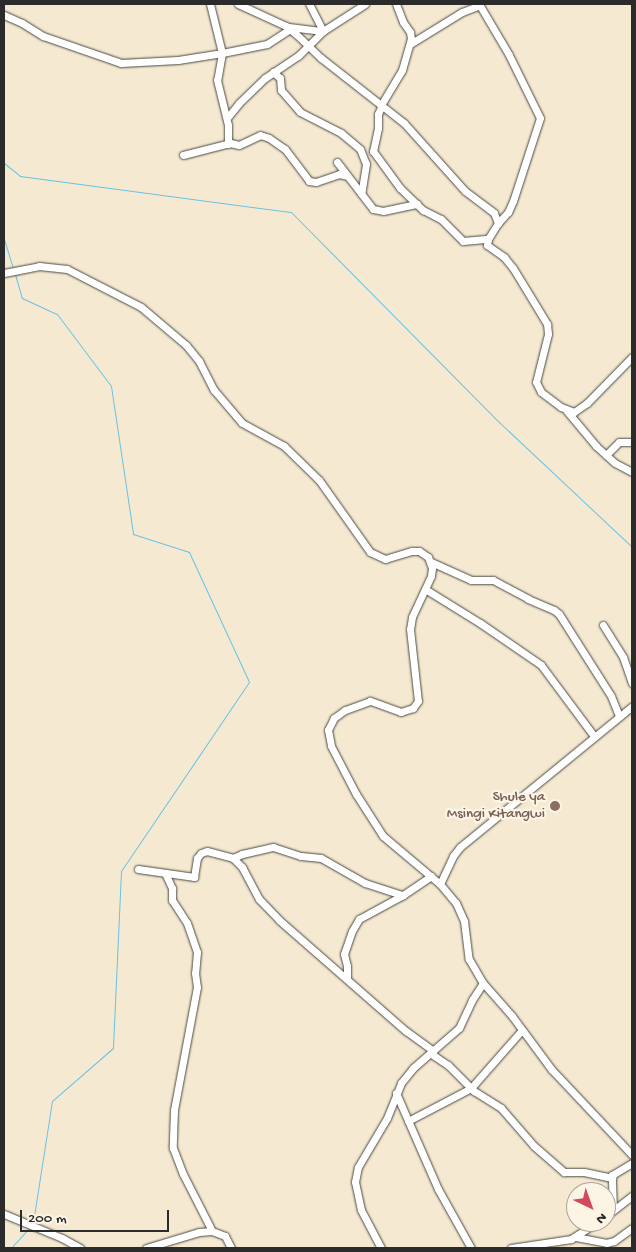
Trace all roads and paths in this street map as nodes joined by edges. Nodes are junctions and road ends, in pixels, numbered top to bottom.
1 (210, 4) edge
2 (238, 4) edge
3 (309, 4) edge
4 (365, 4) edge
5 (396, 4) edge
6 (480, 4) edge
7 (4, 15) edge
8 (288, 28) junction
9 (321, 32) junction
10 (308, 44) junction
11 (410, 44) junction
12 (222, 53) junction
13 (319, 56) junction
14 (273, 72) junction
15 (382, 105) junction
16 (227, 118) junction
17 (228, 144) junction
18 (183, 155) dead end
19 (337, 162) dead end
20 (348, 176) junction
21 (361, 194) junction
22 (417, 204) junction
23 (498, 223) junction
24 (488, 239) junction
25 (4, 273) edge
26 (632, 357) edge
27 (566, 410) junction
28 (632, 442) edge
29 (606, 455) junction
30 (632, 472) edge
31 (431, 562) junction
32 (424, 589) junction
33 (603, 626) dead end
34 (632, 683) edge
35 (632, 706) edge
36 (619, 716) junction
37 (594, 736) junction
38 (233, 858) junction
39 (138, 869) dead end
40 (165, 873) junction
41 (431, 876) junction
42 (440, 884) junction
43 (403, 895) junction
44 (347, 979) junction
45 (483, 983) junction
46 (522, 1030) junction
47 (432, 1052) junction
48 (471, 1088) junction
49 (396, 1093) junction
50 (408, 1121) junction
51 (632, 1155) edge
52 (632, 1164) edge
53 (612, 1178) junction
54 (612, 1182) edge
55 (632, 1196) edge
56 (616, 1208) edge
57 (4, 1214) edge
58 (632, 1228) edge
59 (212, 1231) junction
60 (583, 1232) edge
61 (576, 1237) junction
62 (80, 1248) edge
63 (146, 1248) edge
64 (231, 1248) edge
65 (381, 1248) edge
66 (471, 1248) edge
67 (510, 1248) edge
68 (522, 1248) edge

1 - 12 street
2 - 8 street
3 - 9 street
4 - 9 street
5 - 11 street
6 - 11 street
6 - 23 street
7 - 12 street
8 - 9 street
8 - 10 street
8 - 12 street
9 - 10 street
9 - 13 street
10 - 13 street
10 - 14 street
11 - 15 street
12 - 16 street
13 - 15 street
14 - 16 street
14 - 21 street
15 - 22 street
15 - 23 street
16 - 17 street
17 - 18 street
17 - 20 street
19 - 20 street
20 - 21 street
21 - 22 street
22 - 24 street
23 - 24 street
24 - 27 street
25 - 31 street
26 - 27 street
27 - 29 street
28 - 29 street
29 - 30 street
31 - 32 street
31 - 36 street
32 - 37 street
32 - 41 street
33 - 34 street
35 - 36 street
36 - 37 street
37 - 42 street
38 - 40 street
38 - 43 street
38 - 44 street
39 - 40 street
40 - 59 street
41 - 42 street
41 - 43 street
42 - 45 street
43 - 44 street
44 - 47 street
45 - 46 street
45 - 47 street
46 - 48 street
46 - 51 street
47 - 48 street
47 - 49 street
48 - 50 street
48 - 53 street
49 - 50 street
49 - 65 street
50 - 66 street
52 - 53 street
53 - 54 street
55 - 56 street
57 - 62 street
58 - 61 street
59 - 63 street
59 - 64 street
60 - 61 street
61 - 68 street
67 - 68 street

